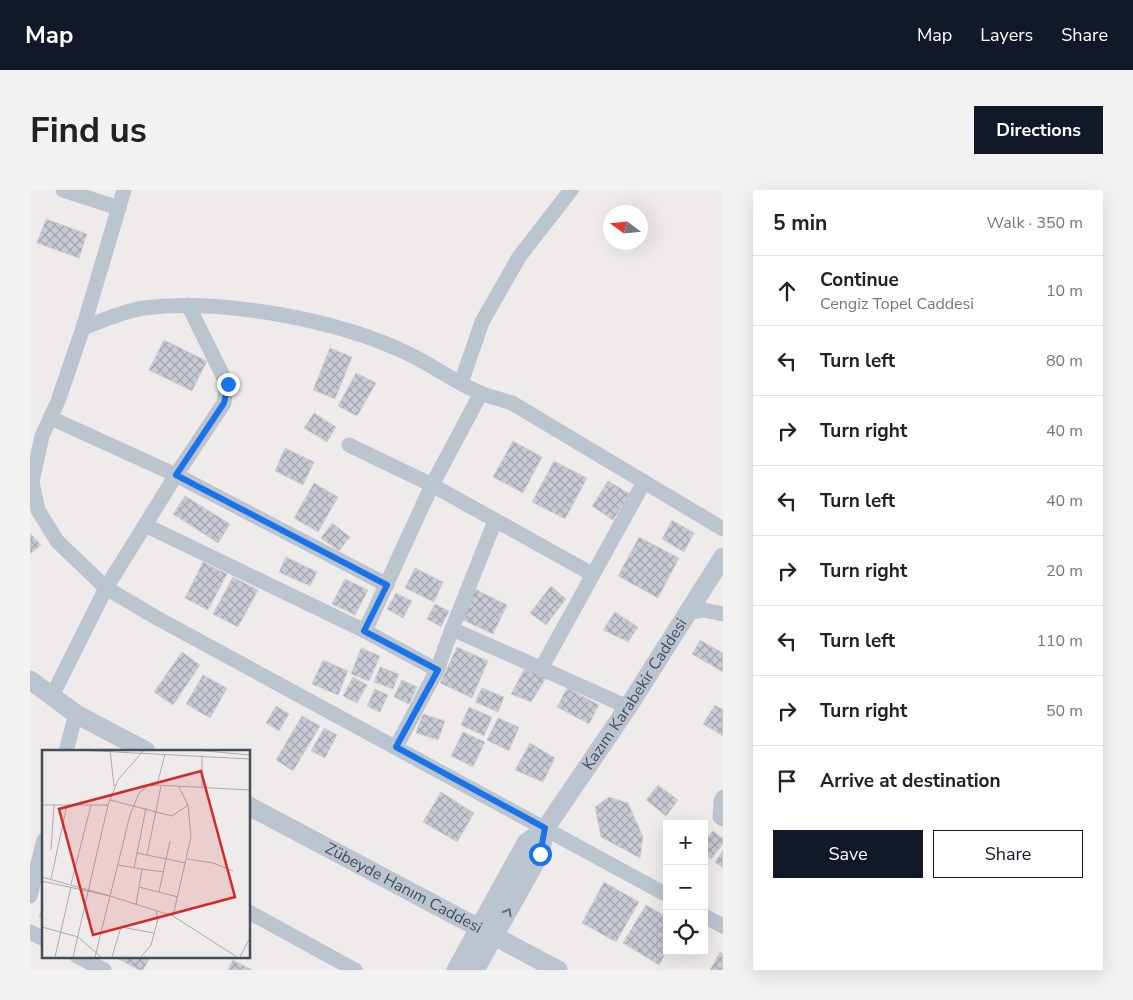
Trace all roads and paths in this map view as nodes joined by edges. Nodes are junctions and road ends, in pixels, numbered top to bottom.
1 (63, 190) edge
2 (124, 190) edge
3 (571, 190) edge
4 (119, 208) junction
5 (188, 305) junction
6 (83, 328) junction
7 (461, 383) junction
8 (482, 393) junction
9 (51, 418) junction
10 (36, 433) edge
11 (349, 445) dead end
12 (176, 475) junction
13 (644, 482) junction
14 (432, 485) junction
15 (495, 521) junction
16 (145, 525) junction
17 (723, 529) edge
18 (723, 557) edge
19 (592, 574) junction
20 (387, 585) junction
21 (106, 588) junction
22 (687, 613) junction
23 (723, 614) edge
24 (452, 628) junction
25 (364, 631) junction
26 (542, 667) junction
27 (438, 670) junction
28 (30, 680) edge
29 (52, 696) junction
30 (628, 707) junction
31 (76, 714) junction
32 (396, 747) junction
33 (66, 750) edge
34 (144, 750) edge
35 (723, 797) edge
36 (250, 807) edge
37 (723, 819) edge
38 (545, 828) junction
39 (42, 848) edge
40 (663, 893) edge
41 (30, 896) edge
42 (250, 913) edge
43 (708, 918) edge
44 (723, 926) edge
45 (30, 932) edge
46 (487, 932) junction
47 (42, 938) edge
48 (81, 958) edge
49 (104, 970) edge
50 (355, 970) edge
51 (456, 970) edge
52 (475, 970) edge
53 (558, 970) edge

1 - 4 street
2 - 4 street
3 - 7 street
4 - 6 street
5 - 6 street
5 - 7 street
5 - 12 street
6 - 9 street
7 - 8 street
8 - 13 street
8 - 14 street
9 - 10 street
9 - 12 street
10 - 21 street
11 - 14 street
12 - 16 street
12 - 20 street
13 - 17 street
13 - 19 street
14 - 15 street
14 - 20 street
15 - 19 street
15 - 24 street
16 - 21 street
16 - 25 street
18 - 22 street, Kazım Karabekir Caddesi
19 - 26 street
20 - 25 street
21 - 29 street
21 - 32 street
22 - 23 street
22 - 30 street, Kazım Karabekir Caddesi
24 - 26 street
24 - 27 street
25 - 27 street
26 - 30 street
27 - 32 street
28 - 29 street
29 - 31 street
30 - 38 street, Kazım Karabekir Caddesi
31 - 33 street
31 - 34 street
32 - 38 street
35 - 37 street
36 - 46 street, Zübeyde Hanım Caddesi
38 - 40 street
38 - 46 street
39 - 41 street
42 - 50 street
43 - 44 street
45 - 47 street
46 - 51 street
46 - 52 street
46 - 53 street, Zübeyde Hanım Caddesi
48 - 49 street

